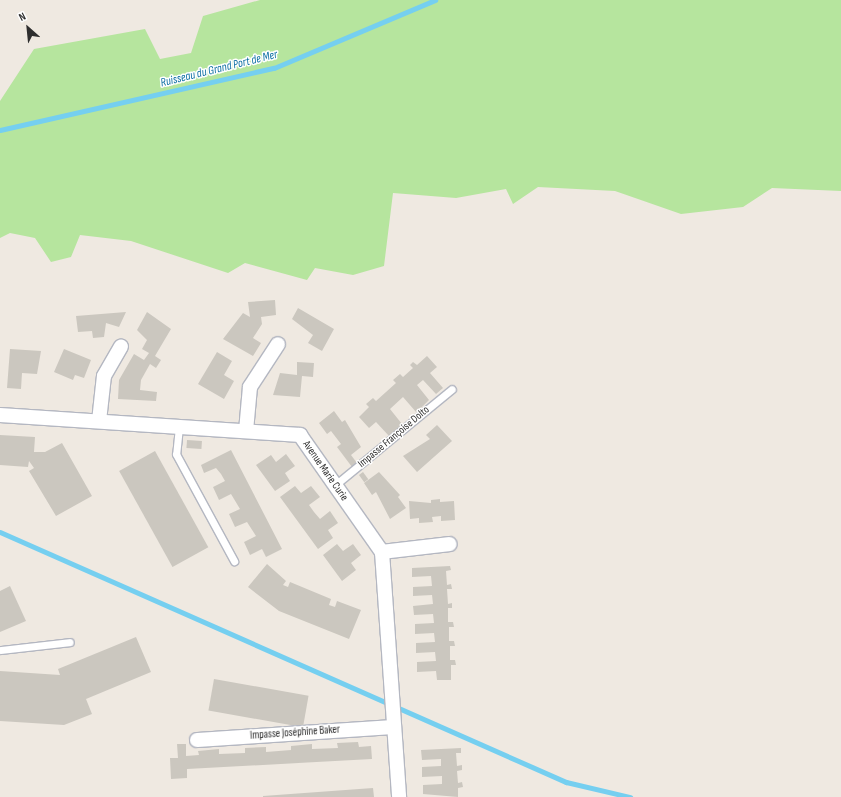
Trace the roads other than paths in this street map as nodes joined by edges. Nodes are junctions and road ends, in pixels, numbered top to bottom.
1 (278, 344) dead end
2 (121, 346) dead end
3 (452, 389) dead end
4 (0, 415) edge
5 (99, 422) junction
6 (179, 427) junction
7 (246, 431) junction
8 (335, 485) junction
9 (450, 544) dead end
10 (382, 552) junction
11 (234, 561) dead end
12 (70, 642) dead end
13 (0, 650) edge
14 (394, 726) junction
15 (197, 740) dead end
16 (399, 797) edge

1 - 7 street
2 - 5 street
3 - 8 lane, Impasse Françoise Dolto
4 - 5 street, Avenue Marie Curie
5 - 6 street, Avenue Marie Curie
6 - 7 street, Avenue Marie Curie
6 - 11 lane
7 - 8 street, Avenue Marie Curie
8 - 10 street, Avenue Marie Curie
9 - 10 street
10 - 14 street
12 - 13 lane
14 - 15 street, Impasse Joséphine Baker
14 - 16 street

